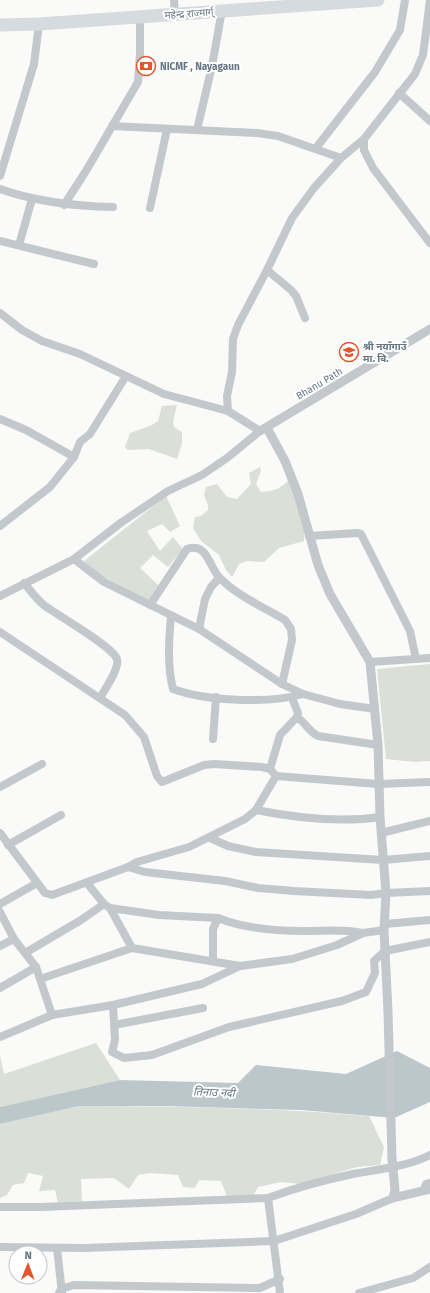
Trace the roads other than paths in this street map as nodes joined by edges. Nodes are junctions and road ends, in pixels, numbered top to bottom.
1 (174, 0) edge
2 (378, 0) edge
3 (405, 0) edge
4 (430, 0) edge
5 (286, 3) edge
6 (222, 10) junction
7 (175, 14) junction
8 (140, 16) junction
9 (39, 24) junction
10 (0, 25) edge
11 (400, 93) junction
12 (430, 121) edge
13 (112, 126) junction
14 (167, 129) junction
15 (197, 130) junction
16 (364, 139) junction
17 (316, 148) junction
18 (341, 158) junction
19 (0, 176) edge
20 (0, 189) edge
21 (32, 199) junction
22 (64, 205) junction
23 (113, 207) dead end
24 (150, 208) dead end
25 (0, 240) edge
26 (430, 243) edge
27 (19, 245) junction
28 (94, 264) dead end
29 (267, 270) junction
30 (0, 313) edge
31 (305, 318) dead end
32 (430, 329) edge
33 (126, 376) junction
34 (228, 411) junction
35 (0, 419) edge
36 (263, 429) junction
37 (74, 457) junction
38 (0, 526) edge
39 (309, 536) junction
40 (74, 559) junction
41 (219, 578) junction
42 (24, 584) junction
43 (0, 596) edge
44 (150, 605) junction
45 (171, 616) junction
46 (199, 630) junction
47 (0, 632) edge
48 (430, 658) edge
49 (416, 659) junction
50 (370, 662) junction
51 (282, 684) junction
52 (303, 694) junction
53 (216, 697) junction
54 (100, 698) junction
55 (292, 698) junction
56 (375, 709) junction
57 (297, 717) junction
58 (214, 739) dead end
59 (378, 745) junction
60 (42, 764) dead end
61 (270, 769) junction
62 (276, 776) junction
63 (430, 782) edge
64 (378, 784) junction
65 (0, 787) edge
66 (256, 810) junction
67 (61, 815) dead end
68 (380, 817) junction
69 (430, 821) edge
70 (0, 833) edge
71 (381, 833) junction
72 (210, 838) junction
73 (8, 845) junction
74 (430, 856) edge
75 (383, 860) junction
76 (128, 867) junction
77 (37, 883) junction
78 (87, 883) junction
79 (430, 891) edge
80 (386, 892) junction
81 (0, 904) edge
82 (107, 906) junction
83 (0, 912) edge
84 (218, 918) junction
85 (430, 920) edge
86 (384, 927) junction
87 (363, 933) junction
88 (14, 939) junction
89 (430, 942) edge
90 (0, 946) edge
91 (132, 948) junction
92 (384, 951) junction
93 (25, 953) junction
94 (213, 960) junction
95 (240, 966) junction
96 (36, 967) junction
97 (40, 980) junction
98 (0, 988) edge
99 (113, 1005) junction
100 (203, 1008) dead end
101 (52, 1015) junction
102 (114, 1025) junction
103 (0, 1037) edge
104 (430, 1155) edge
105 (392, 1163) junction
106 (428, 1187) edge
107 (268, 1198) junction
108 (393, 1198) junction
109 (0, 1207) edge
110 (274, 1241) junction
111 (0, 1247) edge
112 (57, 1248) junction
113 (430, 1267) edge
114 (280, 1279) junction
115 (60, 1292) edge
116 (280, 1293) edge
117 (359, 1293) edge

1 - 7 street
2 - 5 highway, महेन्द्र राज्मार्ग्
3 - 17 street
4 - 11 street
5 - 6 highway, महेन्द्र राज्मार्ग्
6 - 7 highway, महेन्द्र राज्मार्ग्
6 - 15 street
7 - 8 highway, महेन्द्र राज्मार्ग्
8 - 9 highway, महेन्द्र राज्मार्ग्
8 - 13 street
9 - 10 highway, महेन्द्र राज्मार्ग्
9 - 19 street
11 - 12 street
11 - 16 street
13 - 14 street
13 - 22 street
14 - 15 street
14 - 24 street
15 - 17 street
16 - 18 street
16 - 26 street
17 - 18 street
18 - 29 street
20 - 21 street
21 - 22 street
21 - 27 street
22 - 23 street
25 - 27 street
27 - 28 street
29 - 31 street
29 - 34 street
30 - 33 street
32 - 36 street, Bhanu Path
33 - 34 street
33 - 37 street
34 - 36 street
35 - 37 street
36 - 39 street
36 - 40 street
37 - 38 street
39 - 49 street
39 - 50 street
40 - 42 street
40 - 44 street
41 - 44 street
41 - 46 street
41 - 51 street
42 - 43 street
42 - 54 street
44 - 45 street
45 - 46 street
45 - 53 street
46 - 51 street
47 - 54 street
48 - 49 street
49 - 50 street
50 - 56 street
51 - 52 street
52 - 55 street
52 - 56 street
53 - 55 street
53 - 58 street
54 - 61 street
55 - 57 street
56 - 59 street
57 - 59 street
57 - 61 street
59 - 64 street
60 - 65 street
61 - 62 street
62 - 64 street
62 - 66 street
63 - 64 street
64 - 68 street
66 - 68 street
66 - 72 street
67 - 73 street
68 - 71 street
69 - 71 street
70 - 73 street
71 - 75 street
72 - 75 street
72 - 76 street
73 - 77 street
74 - 75 street
75 - 80 street
76 - 78 street
76 - 80 street
77 - 78 street
77 - 81 street
78 - 82 street
79 - 80 street
80 - 86 street
82 - 84 street
82 - 91 street
82 - 93 street
83 - 88 street
84 - 87 street
84 - 94 street
85 - 86 street
86 - 87 street
86 - 92 street
87 - 95 street
88 - 90 street
88 - 93 street
89 - 92 street
91 - 94 street
91 - 97 street
92 - 102 street
92 - 105 street
93 - 96 street
94 - 95 street
95 - 99 street
96 - 97 street
96 - 98 street
97 - 101 street
99 - 101 street
99 - 102 street
100 - 102 street
101 - 103 street
104 - 105 street
105 - 107 street
105 - 108 street
106 - 108 street
107 - 109 street
107 - 110 street
108 - 110 street
110 - 112 street
110 - 114 street
111 - 112 street
112 - 115 street
113 - 117 street
114 - 115 street
114 - 116 street

